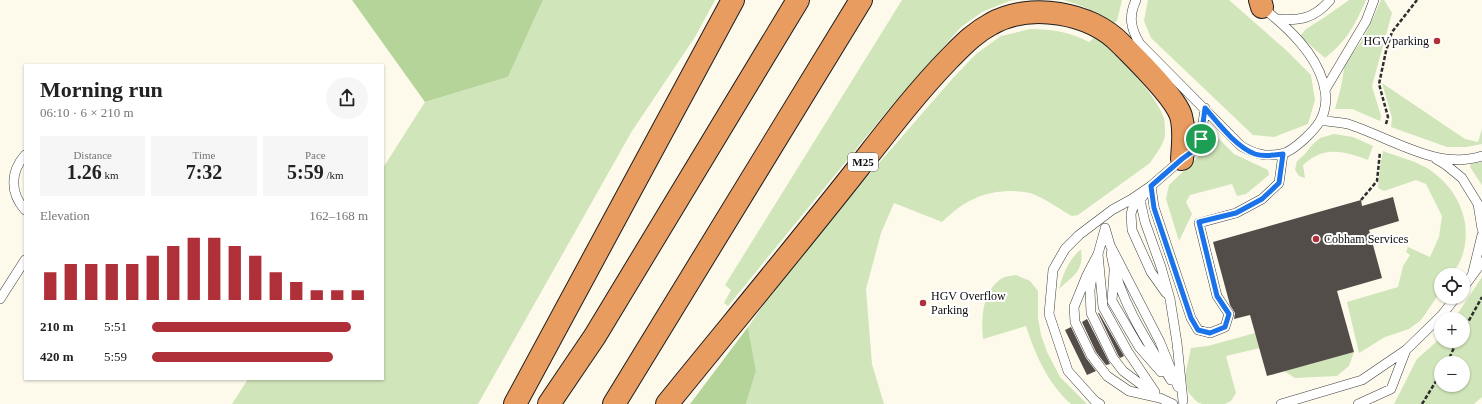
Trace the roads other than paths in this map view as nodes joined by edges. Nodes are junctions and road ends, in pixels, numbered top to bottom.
1 (733, 0) edge
2 (798, 0) edge
3 (861, 0) edge
4 (1136, 0) edge
5 (1330, 0) edge
6 (1374, 0) edge
7 (1262, 7) edge
8 (1325, 90) junction
9 (1205, 108) junction
10 (1321, 120) junction
11 (1283, 154) junction
12 (1429, 156) junction
13 (1482, 156) edge
14 (24, 157) edge
15 (1182, 159) junction
16 (1151, 186) junction
17 (1136, 197) junction
18 (24, 208) edge
19 (1112, 210) junction
20 (1105, 229) junction
21 (1482, 229) edge
22 (1482, 235) edge
23 (1110, 244) junction
24 (1096, 257) junction
25 (24, 262) edge
26 (1482, 262) edge
27 (1114, 270) junction
28 (1472, 276) junction
29 (1470, 279) edge
30 (0, 299) edge
31 (1170, 300) junction
32 (1451, 304) edge
33 (1406, 350) junction
34 (1160, 398) junction
35 (1184, 401) edge
36 (515, 404) edge
37 (549, 404) edge
38 (614, 404) edge
39 (667, 404) edge
40 (1100, 404) edge
41 (1173, 404) edge
42 (1281, 404) edge
43 (1358, 404) edge

1 - 36 highway
2 - 37 highway
3 - 38 highway
4 - 9 lane
5 - 7 lane
6 - 8 lane
7 - 8 lane
8 - 10 lane
9 - 11 lane
9 - 15 lane
10 - 11 lane
10 - 12 lane
11 - 16 lane
12 - 13 lane
12 - 21 lane
14 - 18 lane
15 - 16 lane
15 - 39 highway, M25
16 - 17 lane
16 - 31 lane
17 - 19 lane
17 - 31 lane
19 - 20 lane
19 - 40 lane
20 - 23 lane
20 - 24 lane
22 - 28 lane
23 - 27 lane
23 - 35 lane
24 - 34 lane
24 - 34 lane
24 - 34 lane
25 - 30 lane
26 - 28 lane
27 - 35 lane
27 - 35 lane
28 - 29 lane
31 - 35 lane
32 - 33 lane
33 - 42 lane
33 - 43 lane
34 - 41 lane

